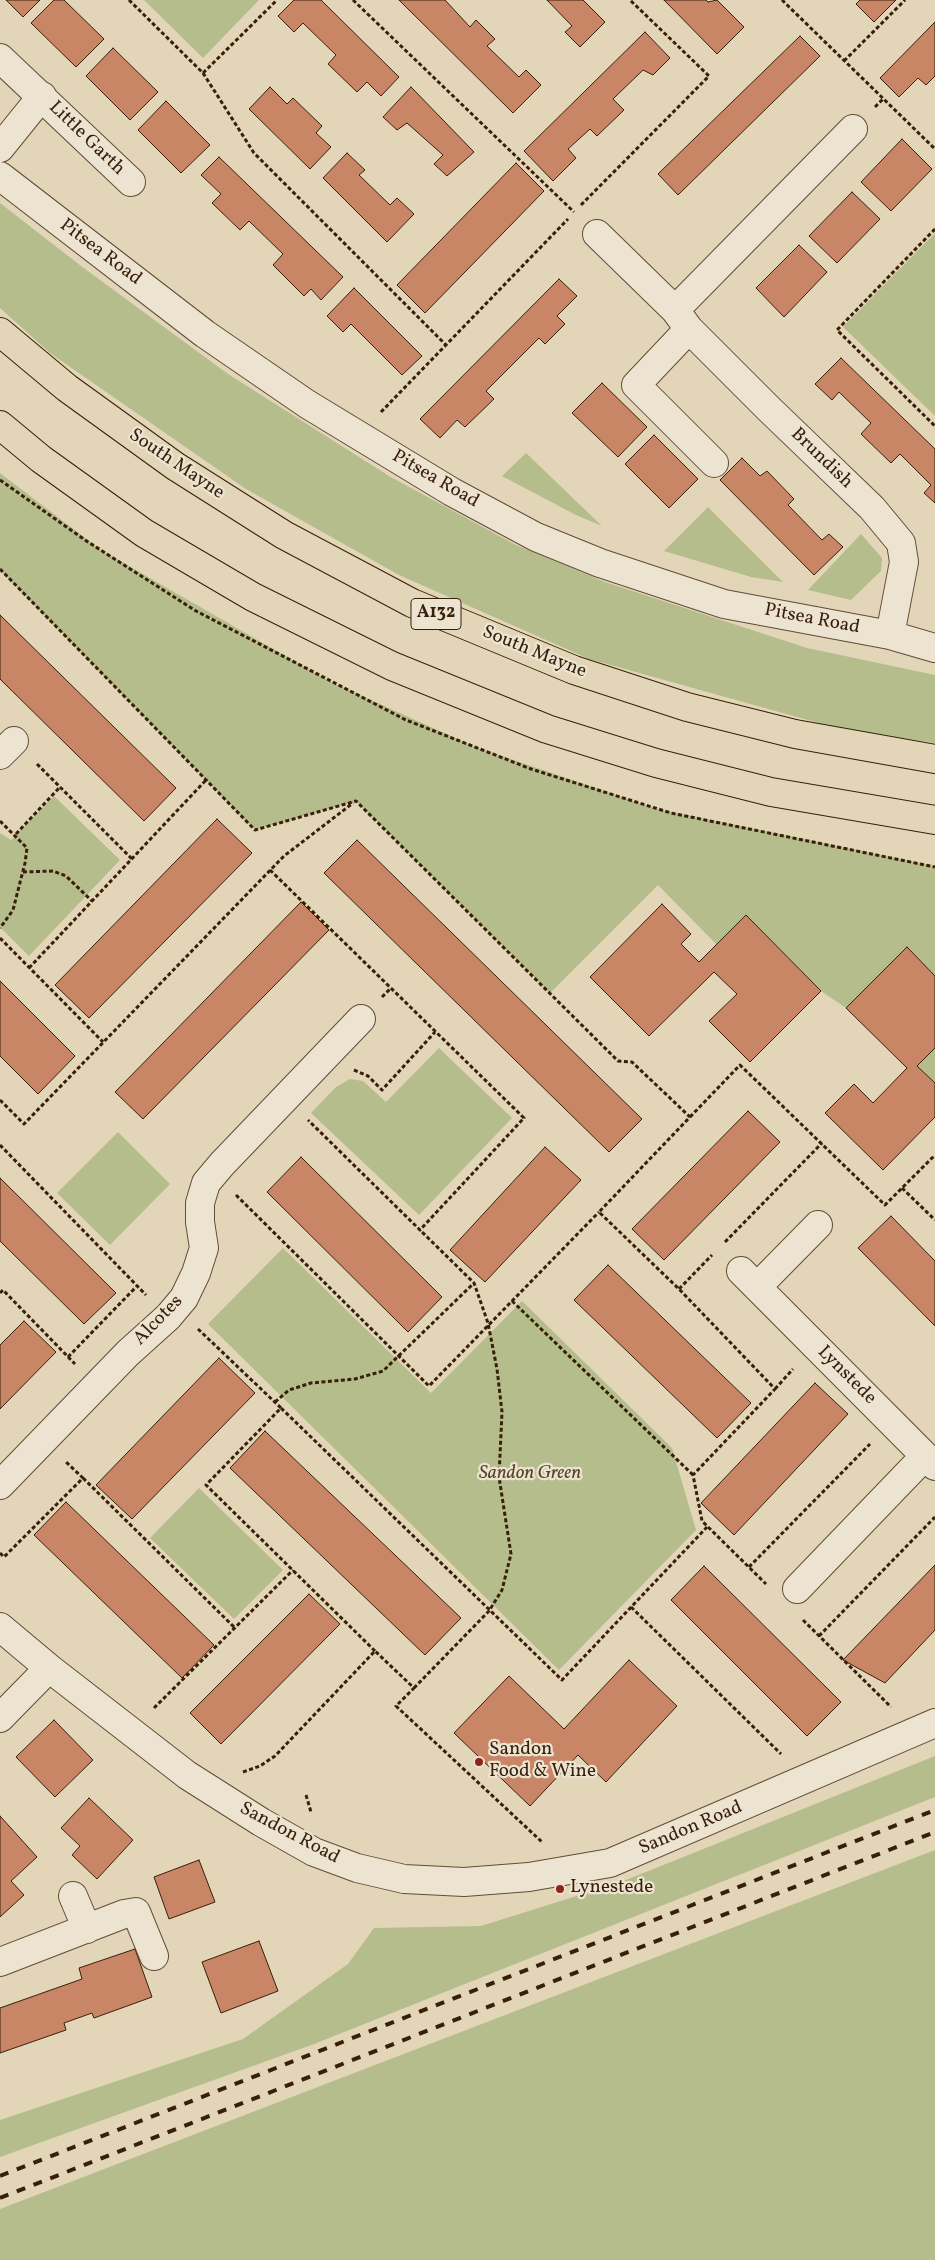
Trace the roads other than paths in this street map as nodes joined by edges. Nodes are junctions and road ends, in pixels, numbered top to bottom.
1 (0, 58) edge
2 (42, 96) junction
3 (853, 129) dead end
4 (0, 148) edge
5 (0, 176) edge
6 (131, 182) dead end
7 (597, 234) dead end
8 (682, 320) junction
9 (0, 332) edge
10 (0, 425) edge
11 (714, 463) dead end
12 (890, 635) junction
13 (935, 648) edge
14 (935, 759) edge
15 (935, 820) edge
16 (360, 1019) dead end
17 (818, 1225) dead end
18 (930, 1461) edge
19 (0, 1485) edge
20 (798, 1602) road end
21 (0, 1627) edge
22 (49, 1668) junction
23 (0, 1718) edge
24 (935, 1723) edge
25 (73, 1896) dead end
26 (87, 1929) junction
27 (154, 1956) dead end
28 (0, 1962) edge

1 - 2 street, Little Garth
2 - 4 street, Little Garth
2 - 6 street, Little Garth
3 - 8 street
5 - 12 street, Pitsea Road
7 - 8 street, Brundish
8 - 11 street
8 - 12 street, Brundish
9 - 14 main road, South Mayne / A132
10 - 15 main road
12 - 13 street, Pitsea Road
16 - 19 street, Alcotes
17 - 18 street, Lynstede
18 - 20 street
21 - 22 street, Sandon Road
22 - 23 street
22 - 24 street, Sandon Road
25 - 26 street
26 - 27 street
26 - 28 street

